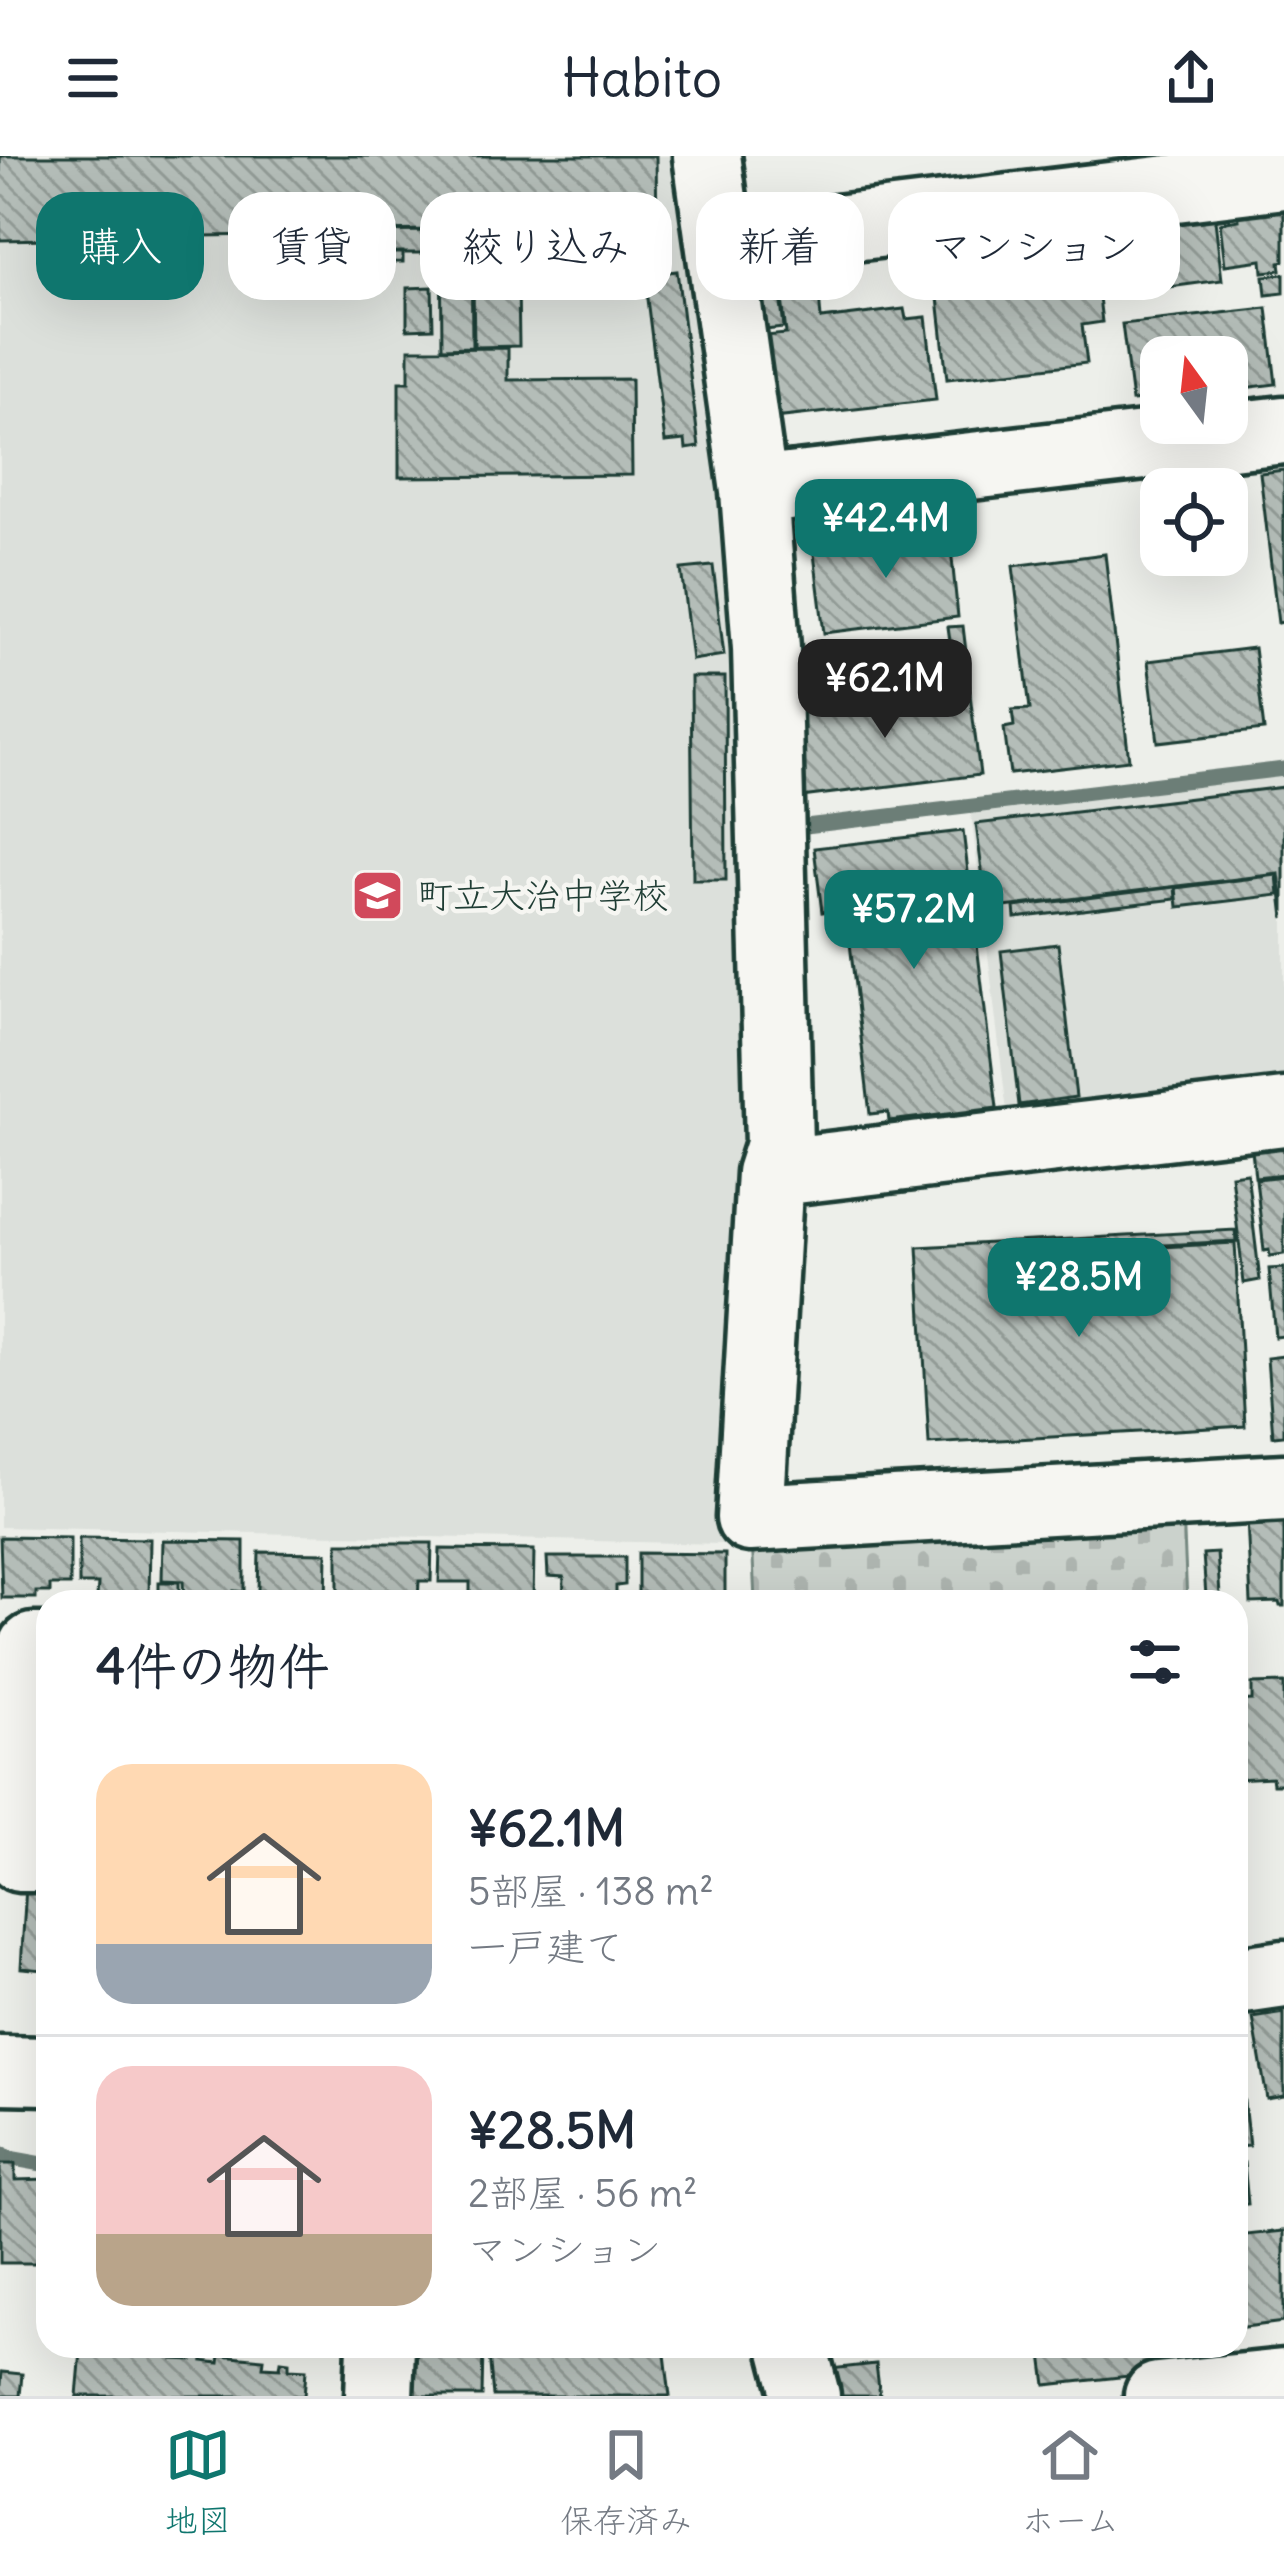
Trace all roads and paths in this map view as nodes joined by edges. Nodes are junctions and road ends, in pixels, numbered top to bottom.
1 (707, 156) edge
2 (1284, 175) edge
3 (712, 192) edge
4 (864, 226) edge
5 (728, 300) edge
6 (1284, 430) edge
7 (754, 491) junction
8 (1284, 1112) edge
9 (770, 1173) junction
10 (1284, 1488) edge
11 (36, 1647) edge
12 (36, 1858) edge
13 (1284, 1974) edge
14 (1248, 1979) edge
15 (0, 2070) edge
16 (36, 2071) edge
17 (381, 2358) edge
18 (796, 2358) edge
19 (1284, 2383) edge
20 (379, 2396) edge
21 (806, 2396) edge
22 (1158, 2396) edge

1 - 3 street
2 - 4 street
5 - 7 street
6 - 7 street
7 - 9 street
8 - 9 street
9 - 10 street
11 - 12 street
13 - 14 street
15 - 16 street
17 - 20 street
18 - 21 street
19 - 22 street

